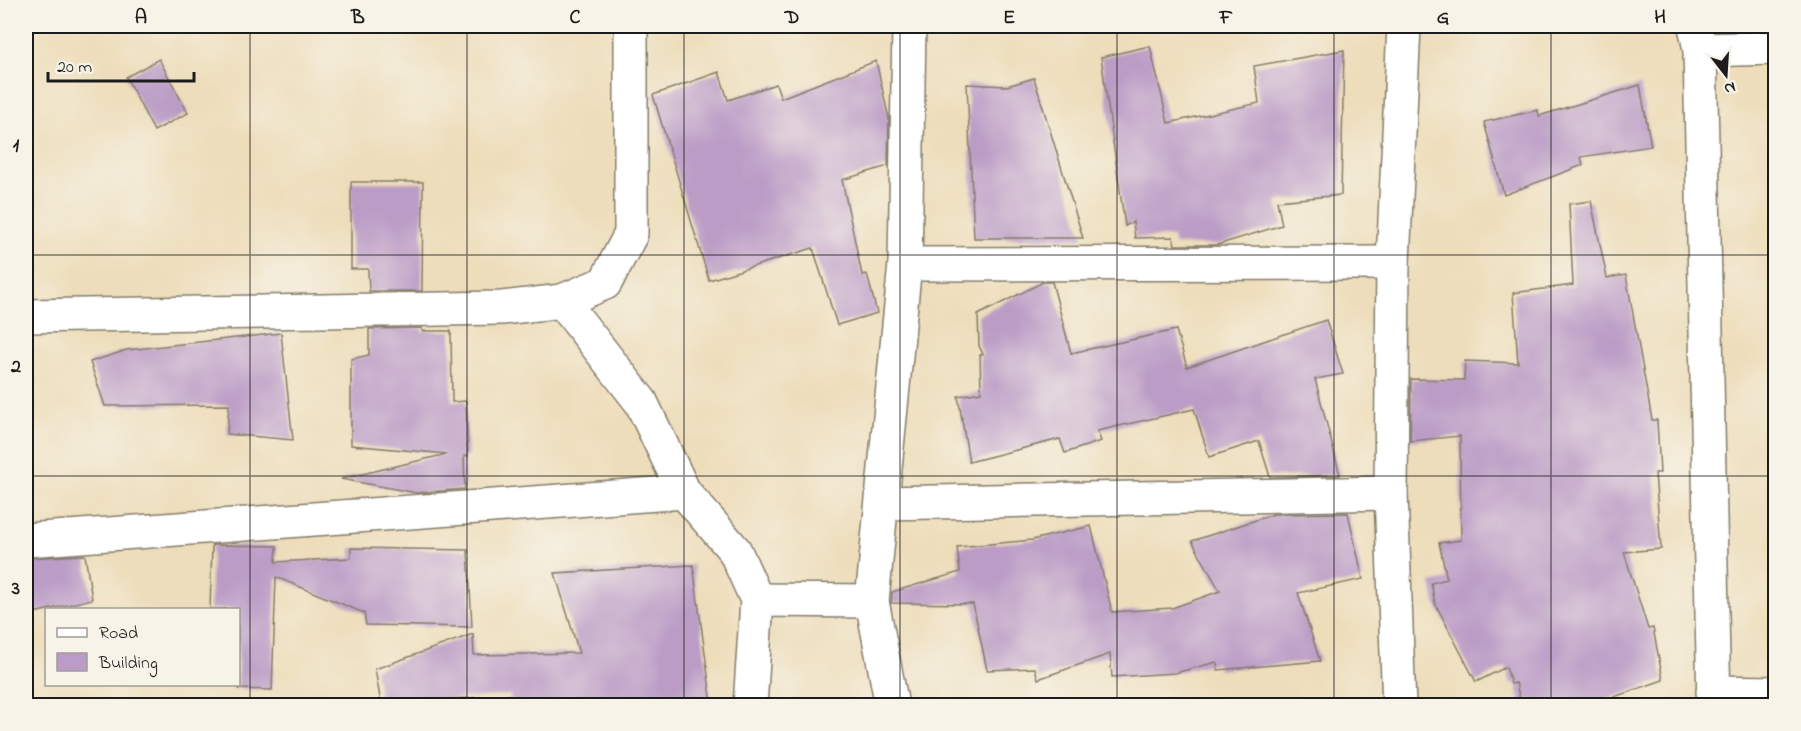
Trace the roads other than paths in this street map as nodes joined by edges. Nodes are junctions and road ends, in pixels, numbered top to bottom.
1 (631, 26) edge
2 (909, 26) edge
3 (1404, 26) edge
4 (1697, 38) edge
5 (1776, 48) edge
6 (1393, 263) junction
7 (905, 264) junction
8 (562, 301) junction
9 (26, 316) edge
10 (684, 492) junction
11 (1391, 493) junction
12 (883, 503) junction
13 (26, 540) edge
14 (757, 600) junction
15 (872, 601) junction
16 (1776, 693) edge
17 (1713, 699) edge
18 (750, 705) edge
19 (892, 705) edge
20 (1399, 705) edge

1 - 8 street
2 - 7 street
3 - 6 street
4 - 5 street
4 - 17 street
6 - 7 street
6 - 11 street
7 - 12 street
8 - 9 street
8 - 10 street
10 - 13 street
10 - 14 street
11 - 12 street
11 - 20 street
12 - 15 street
14 - 15 street
14 - 18 street
15 - 19 street
16 - 17 street

